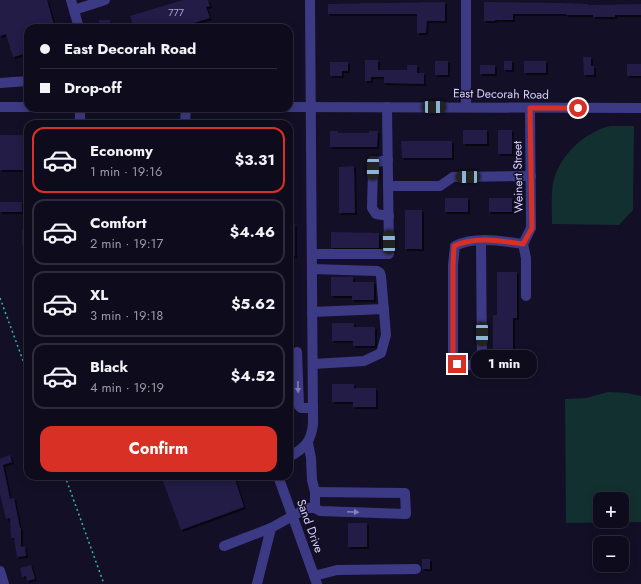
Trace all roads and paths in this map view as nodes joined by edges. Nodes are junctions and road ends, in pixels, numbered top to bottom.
1 (105, 0) edge
2 (310, 0) edge
3 (466, 0) edge
4 (73, 5) edge
5 (78, 24) edge
6 (24, 81) edge
7 (0, 83) edge
8 (466, 106) junction
9 (0, 107) edge
10 (24, 107) edge
11 (293, 107) edge
12 (311, 107) junction
13 (387, 107) junction
14 (530, 108) junction
15 (641, 108) edge
16 (388, 160) junction
17 (531, 176) junction
18 (388, 186) junction
19 (389, 216) junction
20 (481, 241) junction
21 (523, 244) junction
22 (312, 254) junction
23 (312, 269) junction
24 (526, 296) dead end
25 (0, 298) edge
26 (384, 309) junction
27 (312, 312) junction
28 (313, 351) junction
29 (293, 352) edge
30 (24, 358) edge
31 (313, 364) junction
32 (313, 408) junction
33 (308, 443) junction
34 (293, 455) edge
35 (66, 480) edge
36 (279, 480) edge
37 (315, 492) junction
38 (315, 508) junction
39 (292, 516) junction
40 (271, 528) junction
41 (224, 546) dead end
42 (416, 569) dead end
43 (0, 571) edge
44 (316, 580) edge
45 (4, 584) edge
46 (104, 584) edge
47 (257, 584) edge

1 - 4 street
2 - 12 street
3 - 8 street
4 - 5 street
6 - 7 street
8 - 13 street, East Decorah Road
8 - 14 street, East Decorah Road
9 - 10 street
11 - 12 street, East Decorah Road
12 - 13 street, East Decorah Road
12 - 22 street
13 - 16 street
14 - 15 street, East Decorah Road
14 - 17 street, Weinert Street
16 - 18 street
16 - 19 street
17 - 18 street
17 - 21 street, Weinert Street
18 - 19 street
19 - 22 street
20 - 20 street
20 - 21 street
21 - 24 street
22 - 23 street
23 - 26 street
23 - 27 street
25 - 30 path
26 - 27 street
26 - 31 street
27 - 28 street
28 - 29 street
28 - 31 street
29 -> 32 street
31 - 32 street
32 - 33 street
33 - 34 street
33 - 37 street
35 - 46 path
36 - 39 street, Sand Drive
37 - 38 street
38 -> 37 street
38 - 39 street
39 - 40 street
39 - 44 street, Sand Drive
40 - 41 street
40 - 47 street
42 - 44 street
43 - 45 street

